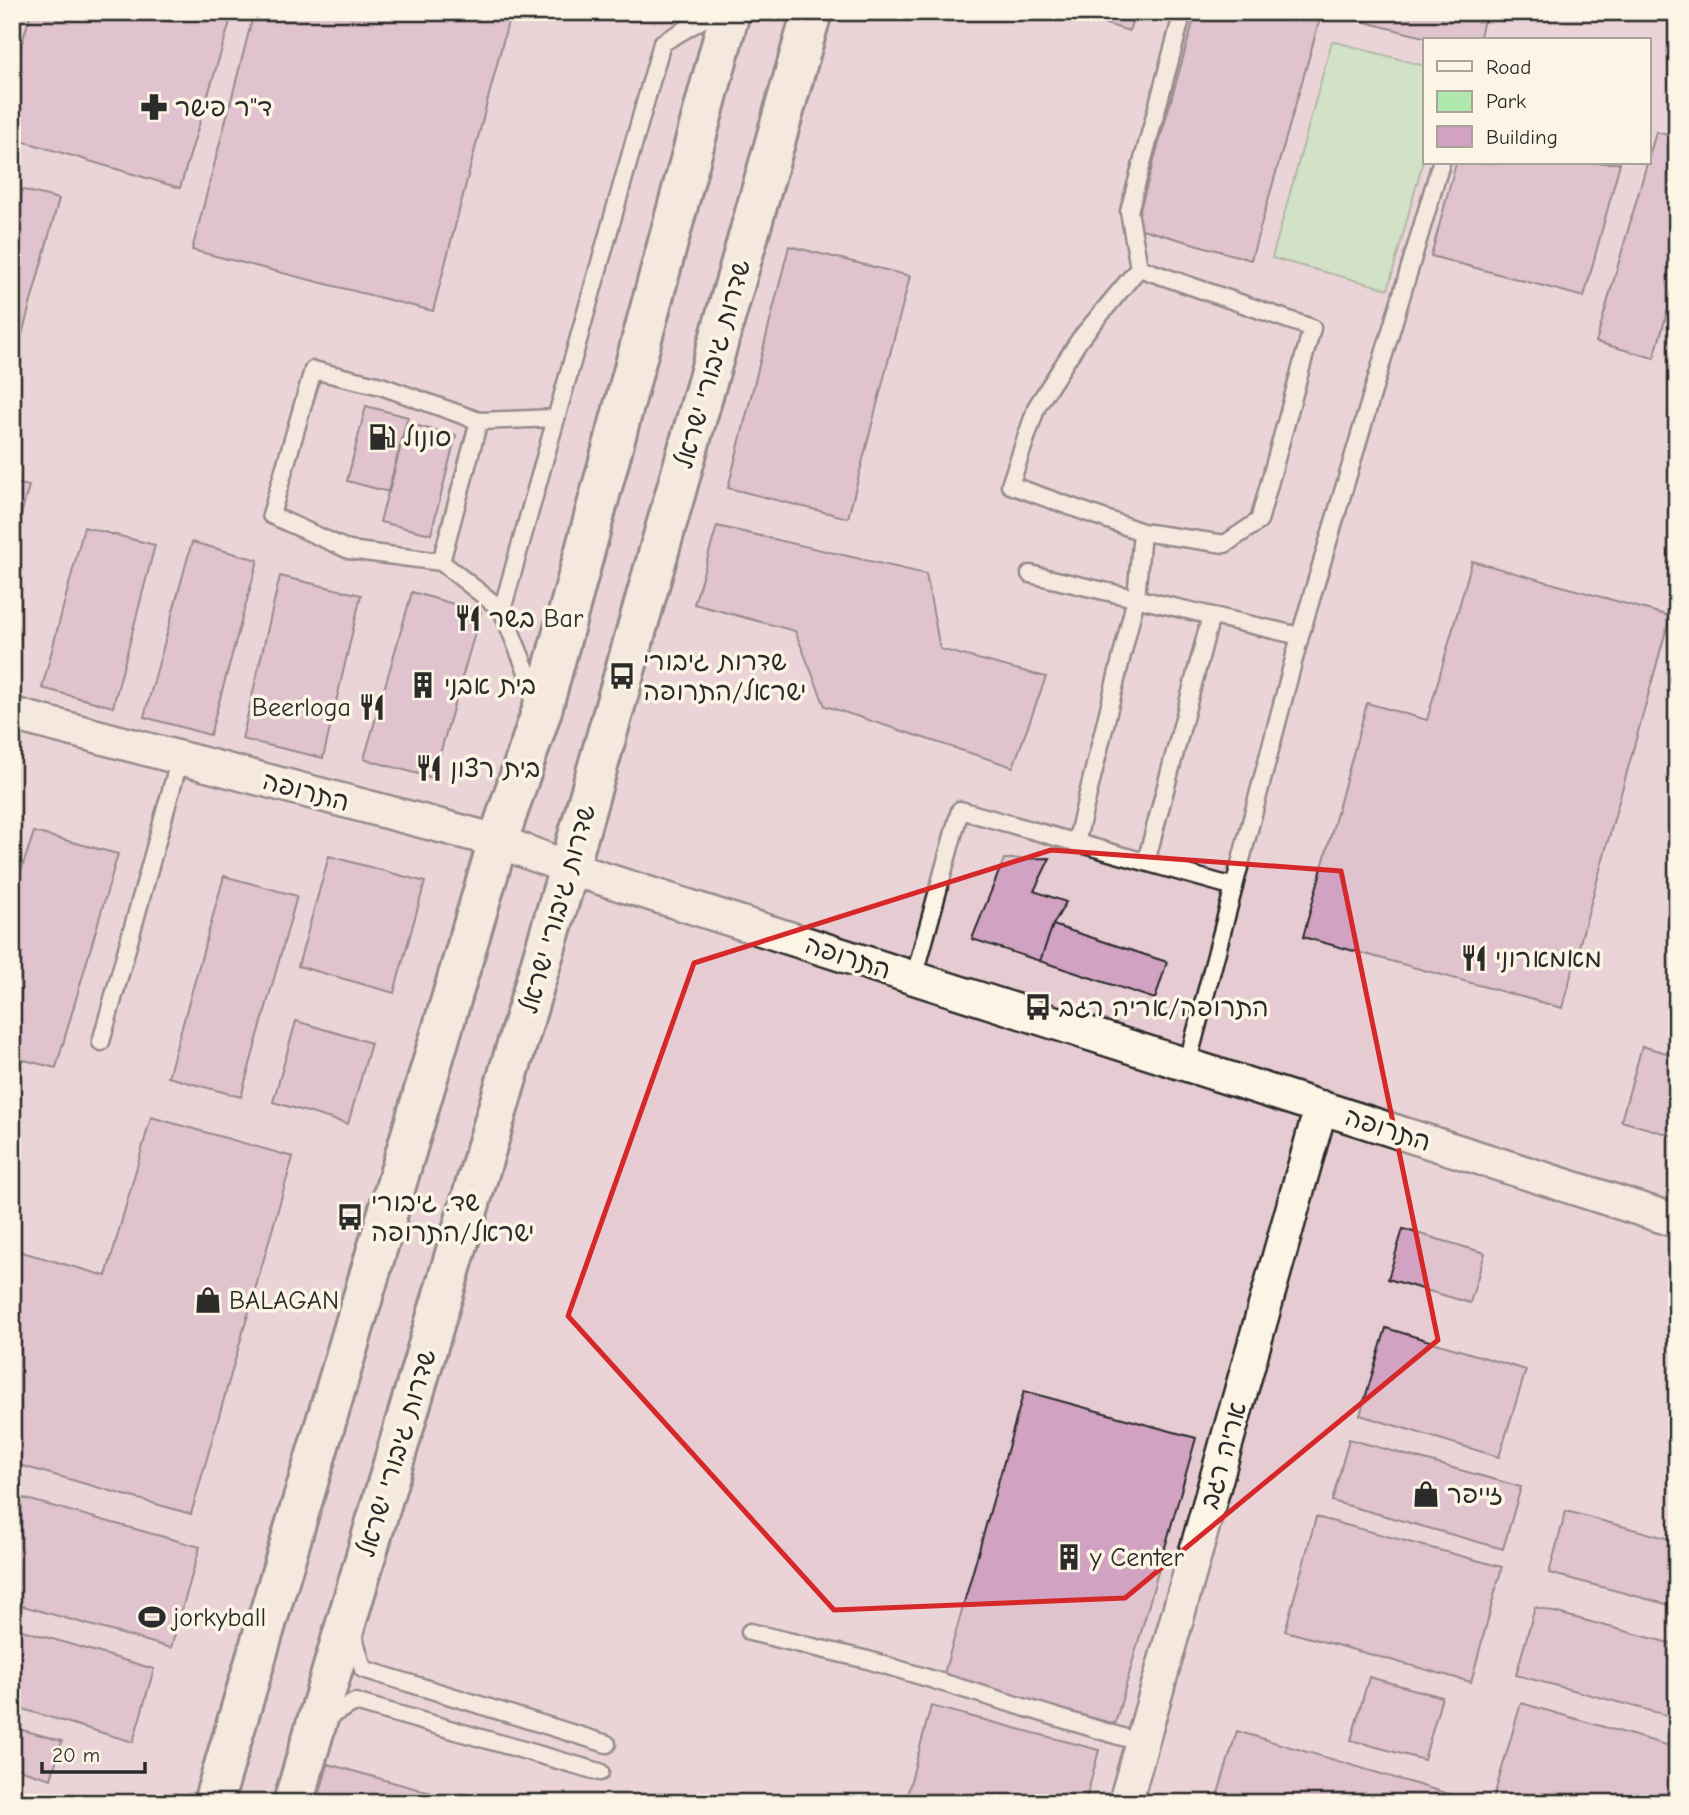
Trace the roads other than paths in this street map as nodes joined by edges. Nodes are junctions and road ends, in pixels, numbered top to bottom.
1 (170, 12) edge
2 (175, 12) edge
3 (715, 12) edge
4 (730, 12) edge
5 (812, 12) edge
6 (1183, 12) edge
7 (1441, 164) edge
8 (1139, 268) junction
9 (555, 418) junction
10 (479, 421) junction
11 (1142, 532) junction
12 (441, 562) junction
13 (1030, 574) dead end
14 (1136, 598) junction
15 (502, 610) junction
16 (1211, 616) junction
17 (1300, 636) junction
18 (542, 709) junction
19 (12, 714) edge
20 (180, 758) junction
21 (498, 841) junction
22 (1076, 843) junction
23 (1146, 862) junction
24 (569, 868) junction
25 (1234, 887) junction
26 (914, 978) junction
27 (100, 1042) dead end
28 (1187, 1065) junction
29 (1321, 1107) junction
30 (1677, 1221) edge
31 (348, 1615) junction
32 (750, 1632) dead end
33 (317, 1723) junction
34 (1142, 1743) junction
35 (607, 1744) dead end
36 (600, 1772) dead end
37 (213, 1803) edge
38 (293, 1803) edge
39 (1125, 1803) edge

1 - 2 lane
3 - 9 lane
4 - 18 street
5 - 24 street, שדרות גיבורי ישראל
6 - 8 lane
7 - 17 lane
8 - 11 lane
8 - 11 lane
9 - 10 lane
9 - 15 lane
10 - 12 lane
10 - 12 lane
11 - 14 lane
12 - 15 lane
13 - 14 lane
14 - 16 lane
14 - 22 lane
15 - 18 lane
16 - 17 lane
16 - 23 lane
17 - 25 lane
18 - 21 street
19 - 20 street, התרופה
20 - 21 street, התרופה
20 - 27 lane
21 - 24 street, התרופה
21 - 37 street
22 - 23 lane
22 - 26 lane
23 - 25 lane
24 - 26 street, התרופה
24 - 31 street, שדרות גיבורי ישראל
25 - 28 lane
26 - 28 street, התרופה
28 - 29 street, התרופה
29 - 30 street, התרופה
29 - 34 street, אריה רגב
31 - 33 street, שדרות גיבורי ישראל
31 - 35 lane
32 - 34 lane
33 - 36 lane
33 - 38 street, שדרות גיבורי ישראל
34 - 39 street, אריה רגב

